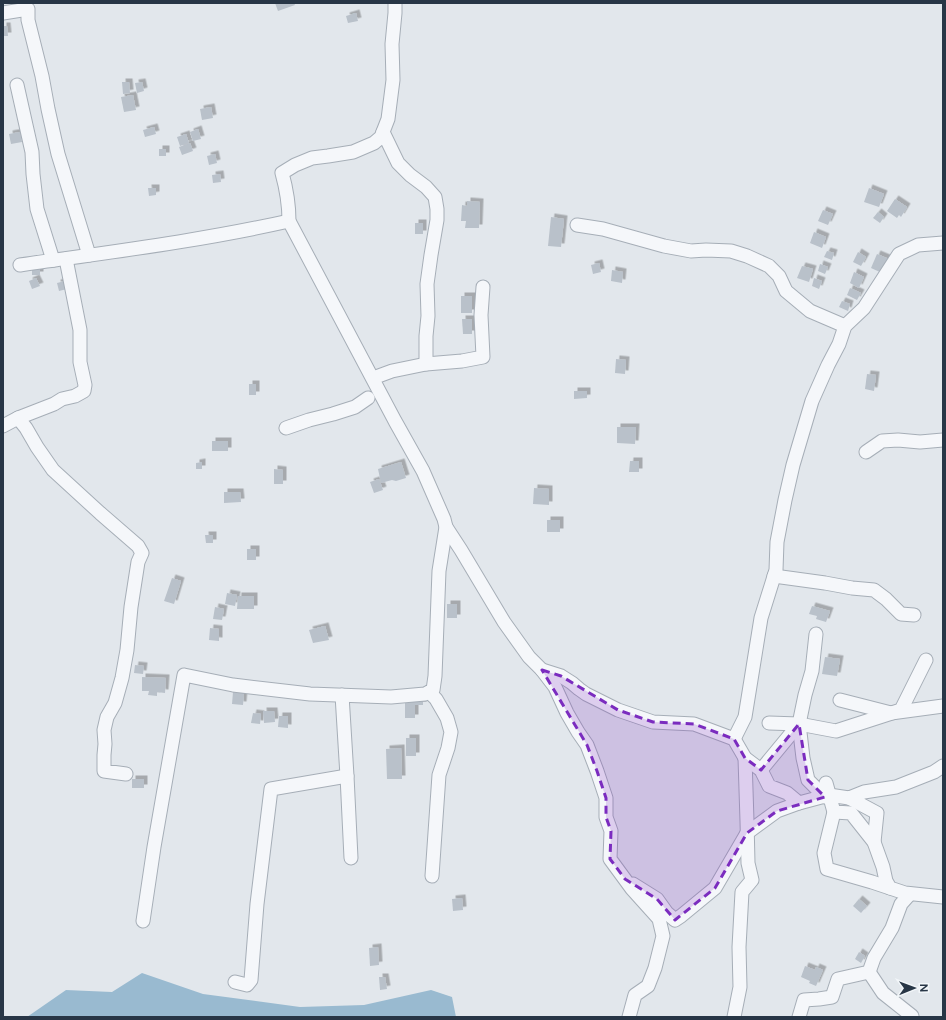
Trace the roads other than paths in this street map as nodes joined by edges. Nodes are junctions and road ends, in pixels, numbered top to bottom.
1 (395, 3) edge
2 (3, 13) edge
3 (17, 85) dead end
4 (382, 132) junction
5 (289, 221) junction
6 (577, 225) dead end
7 (943, 242) edge
8 (89, 255) junction
9 (60, 259) junction
10 (20, 265) dead end
11 (483, 287) dead end
12 (845, 326) junction
13 (426, 364) junction
14 (374, 379) junction
15 (381, 393) junction
16 (368, 398) junction
17 (18, 418) junction
18 (3, 426) edge
19 (286, 428) dead end
20 (943, 440) edge
21 (866, 452) dead end
22 (446, 527) junction
23 (774, 576) junction
24 (914, 615) dead end
25 (816, 634) dead end
26 (926, 660) dead end
27 (542, 670) junction
28 (429, 692) junction
29 (342, 695) junction
30 (840, 700) dead end
31 (943, 706) edge
32 (891, 713) junction
33 (769, 723) dead end
34 (799, 724) junction
35 (734, 739) junction
36 (745, 758) junction
37 (943, 766) edge
38 (760, 770) junction
39 (126, 774) dead end
40 (348, 776) junction
41 (827, 792) junction
42 (849, 798) junction
43 (799, 803) junction
44 (834, 812) junction
45 (747, 834) junction
46 (874, 842) junction
47 (351, 858) dead end
48 (432, 876) dead end
49 (625, 879) junction
50 (890, 888) junction
51 (910, 894) junction
52 (943, 897) edge
53 (143, 921) dead end
54 (869, 972) junction
55 (235, 982) dead end
56 (912, 1016) edge
57 (629, 1017) edge
58 (734, 1017) edge
59 (799, 1017) edge

1 - 4 street
2 - 8 street
3 - 9 street
4 - 5 street
4 - 13 street
5 - 8 street
5 - 14 street
6 - 12 street
7 - 12 street
8 - 9 street
9 - 10 street
9 - 17 street
11 - 13 street
12 - 23 street
13 - 14 street
14 - 15 street
14 - 16 street
15 - 16 street
15 - 22 street
16 - 19 street
17 - 18 street
17 - 39 street
20 - 21 street
22 - 27 street
22 - 28 street
23 - 24 street
23 - 35 street
25 - 34 street
26 - 32 street
27 - 35 street
27 - 49 street
28 - 29 street
28 - 48 street
29 - 40 street
29 - 53 street
30 - 32 street
31 - 32 street
32 - 34 street
33 - 34 street
34 - 38 street
34 - 41 street
35 - 36 street
36 - 38 street
36 - 45 street
37 - 42 street
38 - 43 street
40 - 47 street
40 - 55 street
41 - 42 street
41 - 43 street
41 - 44 street
42 - 46 street
43 - 45 street
44 - 46 street
44 - 50 street
45 - 49 street
45 - 58 street
46 - 50 street
49 - 57 street
50 - 51 street
51 - 52 street
51 - 54 street
54 - 56 street
54 - 59 street

